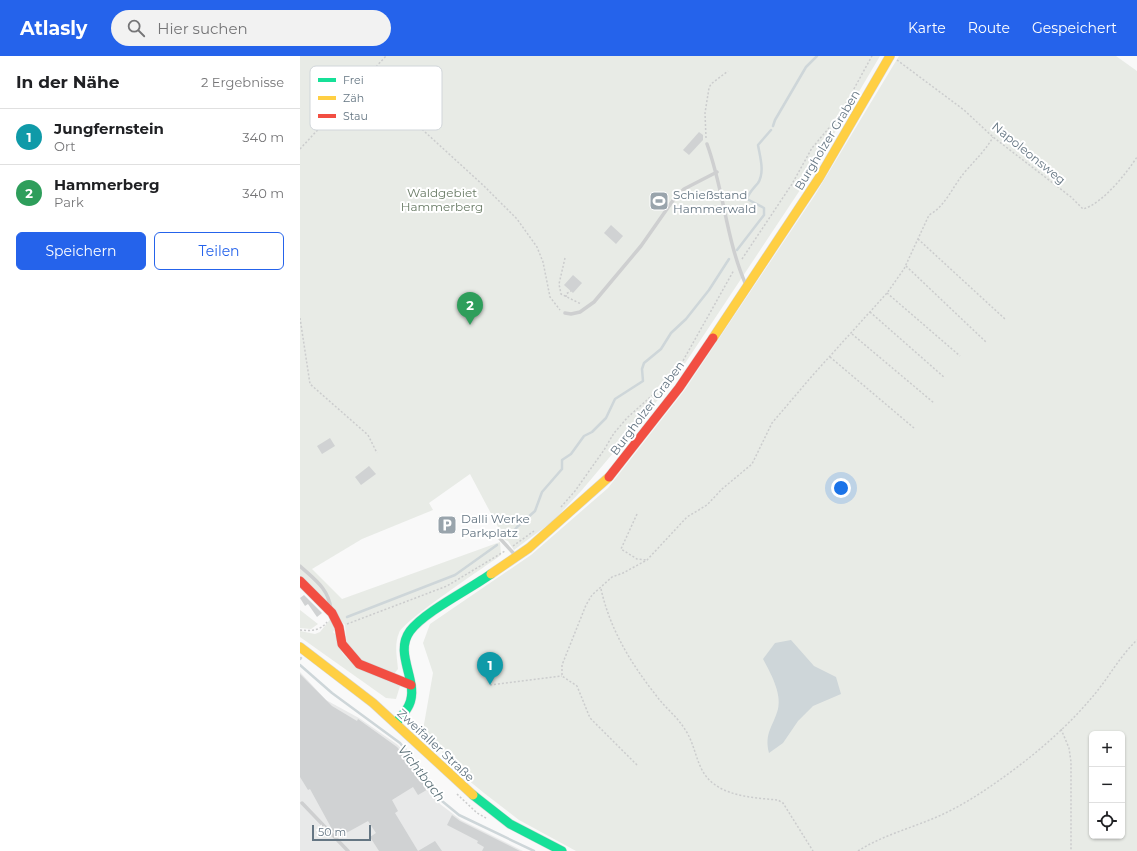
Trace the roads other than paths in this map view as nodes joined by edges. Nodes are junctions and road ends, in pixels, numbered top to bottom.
1 (890, 56) edge
2 (707, 144) road end
3 (717, 172) junction
4 (747, 287) junction
5 (565, 313) road end
6 (495, 533) dead end
7 (516, 557) junction
8 (300, 566) edge
9 (300, 581) edge
10 (332, 613) junction
11 (300, 647) edge
12 (411, 684) junction
13 (396, 723) junction
14 (302, 803) dead end
15 (348, 851) edge
16 (562, 851) edge

1 - 4 main road, Burgholzer Graben
2 - 3 lane
3 - 4 lane
3 - 5 lane
4 - 7 main road, Burgholzer Graben
6 - 7 lane
7 - 12 main road, Burgholzer Graben
8 - 10 lane
9 - 10 main road
10 - 12 main road
11 - 13 main road, Zweifaller Straße
12 - 13 main road, Burgholzer Graben
13 - 16 main road, Zweifaller Straße
14 - 15 lane

